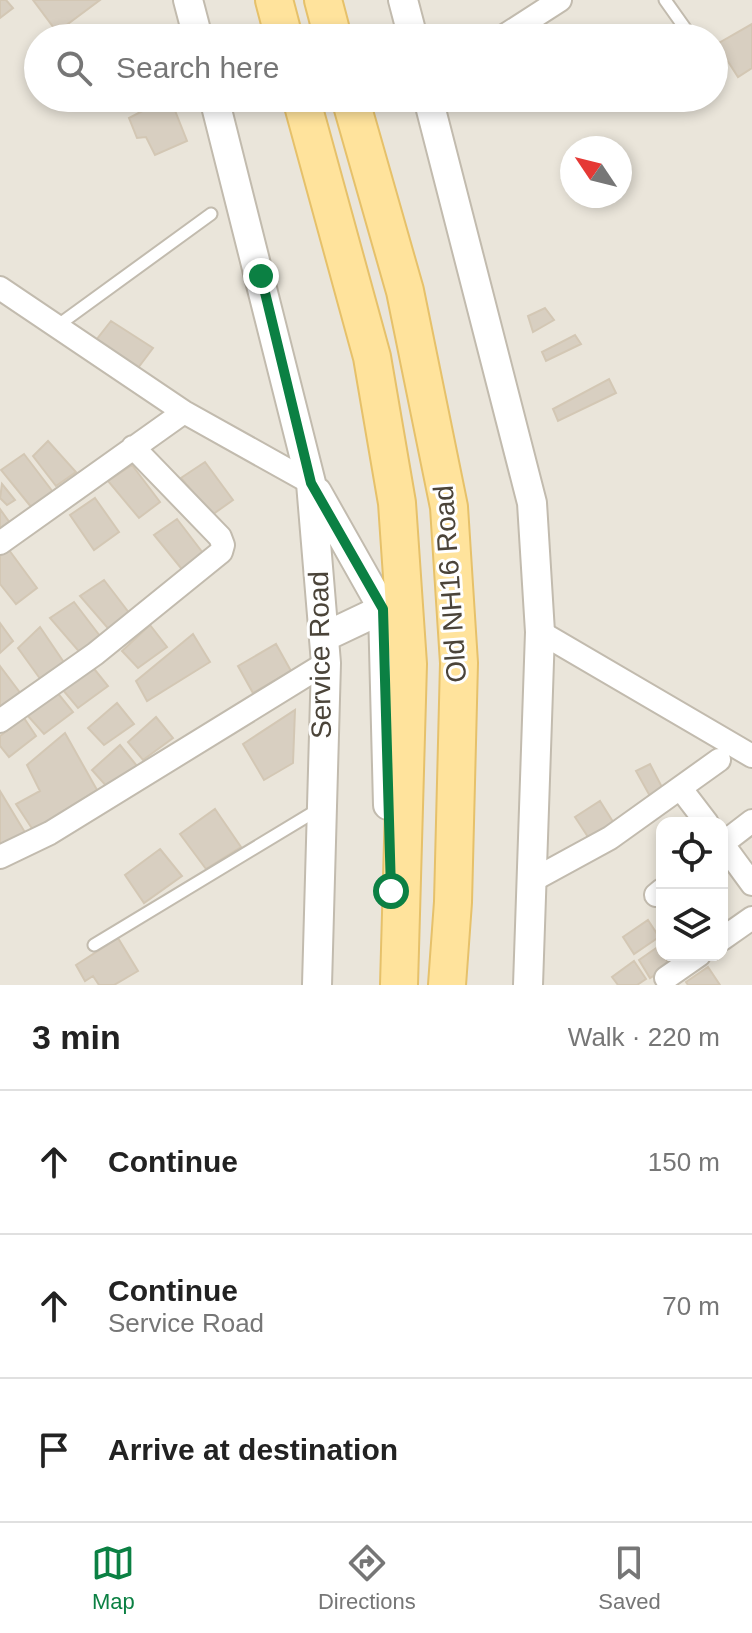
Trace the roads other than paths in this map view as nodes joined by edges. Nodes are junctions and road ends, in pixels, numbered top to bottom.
1 (188, 0) edge
2 (274, 0) edge
3 (323, 0) edge
4 (403, 0) edge
5 (560, 0) edge
6 (665, 0) edge
7 (194, 24) edge
8 (280, 24) edge
9 (329, 24) edge
10 (409, 24) edge
11 (523, 24) edge
12 (682, 24) edge
13 (218, 112) edge
14 (305, 112) edge
15 (354, 112) edge
16 (432, 112) edge
17 (211, 214) dead end
18 (0, 288) edge
19 (57, 326) junction
20 (184, 412) junction
21 (133, 447) junction
22 (311, 483) junction
23 (0, 543) edge
24 (383, 609) junction
25 (540, 632) junction
26 (325, 650) junction
27 (0, 721) edge
28 (752, 756) edge
29 (719, 760) dead end
30 (681, 789) junction
31 (321, 807) junction
32 (702, 817) edge
33 (752, 821) edge
34 (728, 839) edge
35 (728, 851) edge
36 (0, 857) edge
37 (533, 880) junction
38 (752, 884) edge
39 (752, 918) edge
40 (728, 935) edge
41 (94, 945) dead end
42 (690, 961) edge
43 (666, 978) dead end
44 (399, 983) edge
45 (317, 985) edge
46 (447, 985) edge
47 (528, 985) edge

1 - 7 street
2 - 8 main road
3 - 9 main road
4 - 10 street
5 - 11 street
6 - 12 lane
13 - 22 street, Service Road
14 - 44 main road, Old NH16 Road
15 - 46 main road, Old NH16 Road
16 - 25 street
17 - 19 lane
18 - 19 street
19 - 20 street
20 - 21 street
20 - 22 street
21 - 23 street
21 - 27 street
22 - 24 street
22 - 26 street, Service Road
24 - 26 street
24 - 44 street
25 - 28 street
25 - 37 street
26 - 31 street, Service Road
26 - 36 street
29 - 30 street
30 - 32 street
30 - 37 street
31 - 41 lane
31 - 45 street, Service Road
33 - 34 street
35 - 38 street
37 - 47 street
39 - 40 street
42 - 43 street

